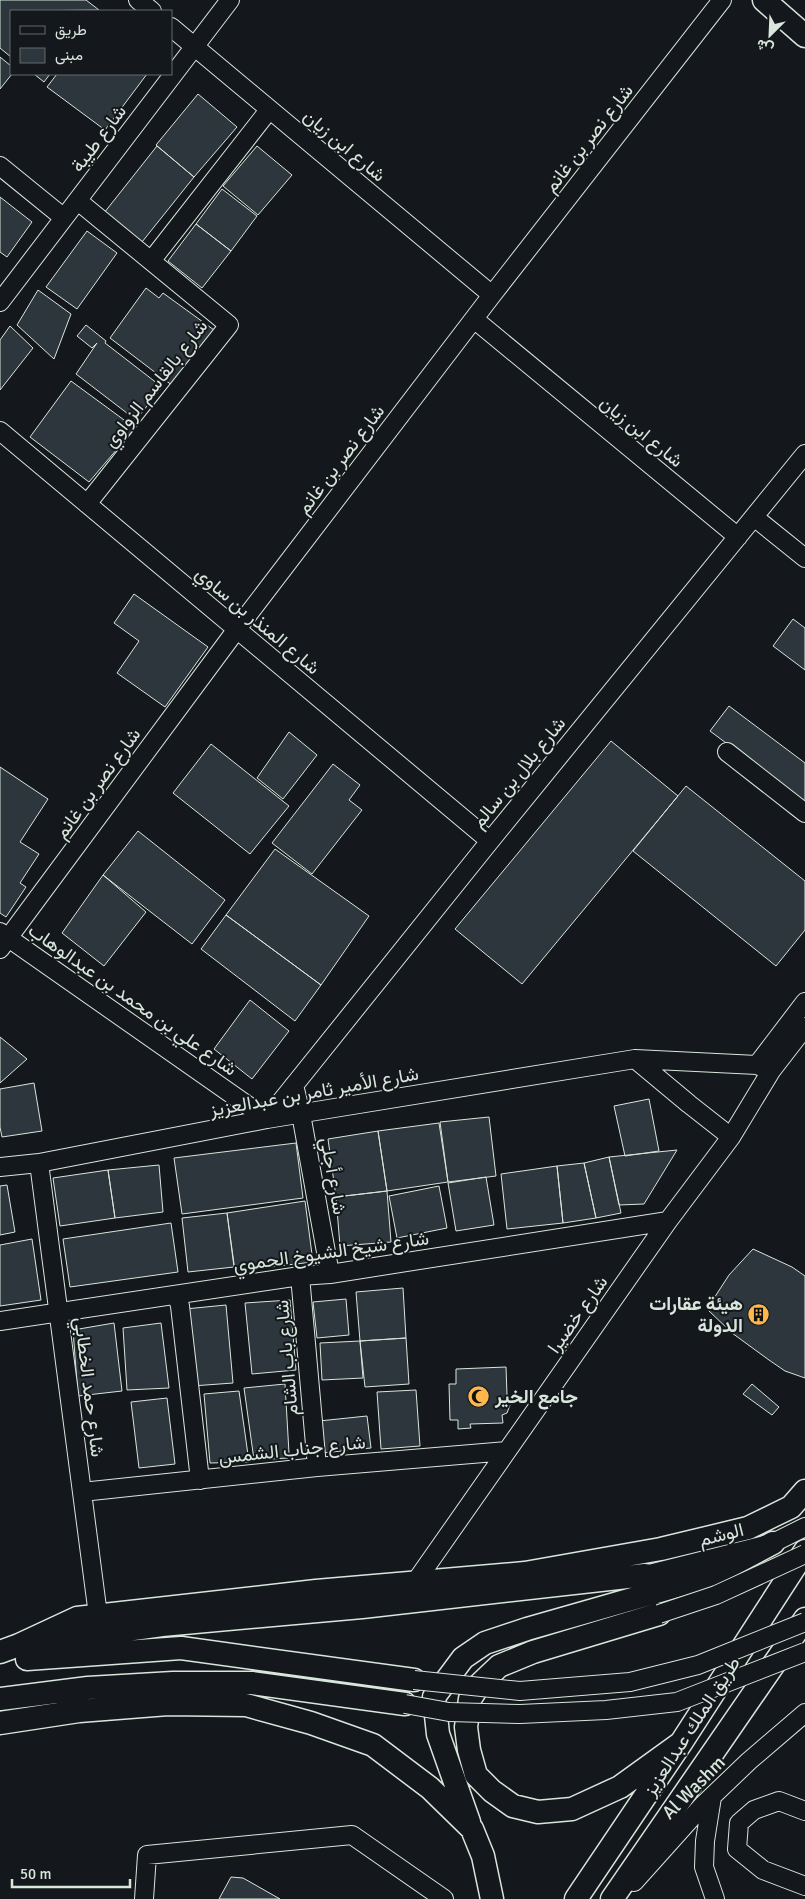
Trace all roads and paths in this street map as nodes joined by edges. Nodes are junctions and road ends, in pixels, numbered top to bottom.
1 (138, 0) edge
2 (230, 0) edge
3 (722, 0) edge
4 (764, 0) edge
5 (151, 10) edge
6 (172, 28) edge
7 (805, 36) edge
8 (195, 46) junction
9 (269, 110) junction
10 (0, 166) edge
11 (78, 201) junction
12 (64, 218) junction
13 (151, 261) junction
14 (492, 295) junction
15 (0, 302) edge
16 (474, 320) junction
17 (0, 431) edge
18 (805, 454) edge
19 (87, 504) junction
20 (754, 517) junction
21 (738, 537) junction
22 (805, 558) edge
23 (237, 629) junction
24 (726, 752) dead end
25 (805, 813) edge
26 (490, 841) junction
27 (3, 940) edge
28 (805, 1002) edge
29 (805, 1028) edge
30 (635, 1059) junction
31 (764, 1068) junction
32 (294, 1084) junction
33 (301, 1114) junction
34 (267, 1119) junction
35 (731, 1137) junction
36 (39, 1163) junction
37 (0, 1167) edge
38 (668, 1221) junction
39 (330, 1274) junction
40 (300, 1276) junction
41 (177, 1296) junction
42 (59, 1312) junction
43 (0, 1321) edge
44 (507, 1451) junction
45 (317, 1467) junction
46 (200, 1480) junction
47 (805, 1491) edge
48 (82, 1492) junction
49 (805, 1527) edge
50 (773, 1543) junction
51 (805, 1553) edge
52 (645, 1575) joint
53 (416, 1581) junction
54 (659, 1614) joint
55 (98, 1615) junction
56 (805, 1621) edge
57 (10, 1649) edge
58 (805, 1652) edge
59 (0, 1662) edge
60 (414, 1680) joint
61 (0, 1699) edge
62 (405, 1704) joint
63 (805, 1713) edge
64 (0, 1723) edge
65 (681, 1743) junction
66 (712, 1797) junction
67 (805, 1811) edge
68 (472, 1829) junction
69 (805, 1886) edge
70 (144, 1899) edge
71 (444, 1899) edge
72 (492, 1899) edge
73 (576, 1899) edge
74 (612, 1899) edge
75 (619, 1899) edge
76 (715, 1899) edge

1 - 5 street
2 - 8 street, شارع طيبة
3 - 14 street, شارع نصر بن غانم
4 - 7 main road
6 - 8 street, شارع ابن زيان
8 - 9 street, شارع ابن زيان
8 - 11 street, شارع طيبة
9 - 13 street
9 - 14 street, شارع ابن زيان
10 - 12 street
11 - 12 street, شارع طيبة
11 - 13 street, شارع بالقاسم الزواوي
12 - 15 street, شارع طيبة
13 - 19 street, شارع بالقاسم الزواوي
14 - 16 street, شارع نصر بن غانم
16 - 21 street, شارع ابن زيان
16 - 23 street, شارع نصر بن غانم
17 - 19 street, شارع المنذر بن ساوي
18 - 20 street, شارع بلال بن سالم
19 - 23 street, شارع المنذر بن ساوي
20 - 21 street, شارع بلال بن سالم
20 - 22 street
21 - 26 street, شارع بلال بن سالم
23 - 26 street, شارع المنذر بن ساوي
23 - 27 street, شارع نصر بن غانم
24 - 25 street
26 - 32 street, شارع بلال بن سالم
27 - 34 street, شارع علي بن محمد بن عبدالوهاب
28 - 31 street
29 - 31 street
30 - 31 street, شارع الأمير ثامر بن عبدالعزيز
30 - 33 street, شارع الأمير ثامر بن عبدالعزيز
30 - 35 street
31 - 35 street, شارع خضيرا
32 - 33 street, شارع أجلي
32 - 34 street, شارع بلال بن سالم
33 - 34 street, شارع الأمير ثامر بن عبدالعزيز
33 - 39 street, شارع أجلي
34 - 36 street, شارع الأمير ثامر بن عبدالعزيز
35 - 38 street, شارع خضيرا
36 - 37 street, شارع الأمير ثامر بن عبدالعزيز
36 - 42 street, شارع حمد الخطابي
38 - 39 street, شارع شيخ الشيوخ الحموي
38 - 44 street, شارع خضيرا
39 - 40 street, شارع شيخ الشيوخ الحموي
40 - 41 street, شارع شيخ الشيوخ الحموي
40 - 45 street, شارع باب الشام
41 - 42 street, شارع شيخ الشيوخ الحموي
41 - 46 street
42 - 43 street, شارع شيخ الشيوخ الحموي
42 - 48 street, شارع حمد الخطابي
44 - 45 street, شارع جناب الشمس
44 - 53 street, شارع خضيرا
45 - 46 street, شارع جناب الشمس
46 - 48 street, شارع جناب الشمس
47 - 53 main road
48 - 55 street, شارع حمد الخطابي
49 - 50 street, الوشم
50 - 52 street, الوشم
50 - 68 main road
51 - 54 street, bridge
51 - 65 main road, طريق الملك عبدالعزيز
52 - 57 main road
53 - 55 main road
54 - 65 main road
55 - 57 main road
56 - 60 street, bridge
56 - 74 main road, طريق الملك عبدالعزيز
58 - 62 street, bridge
59 - 60 main road
61 - 62 main road
63 - 66 street, Al Washm
64 - 68 main road
65 - 73 main road, طريق الملك عبدالعزيز
66 - 75 street, Al Washm
66 - 76 street
67 - 69 street
68 - 72 main road
70 - 71 street

